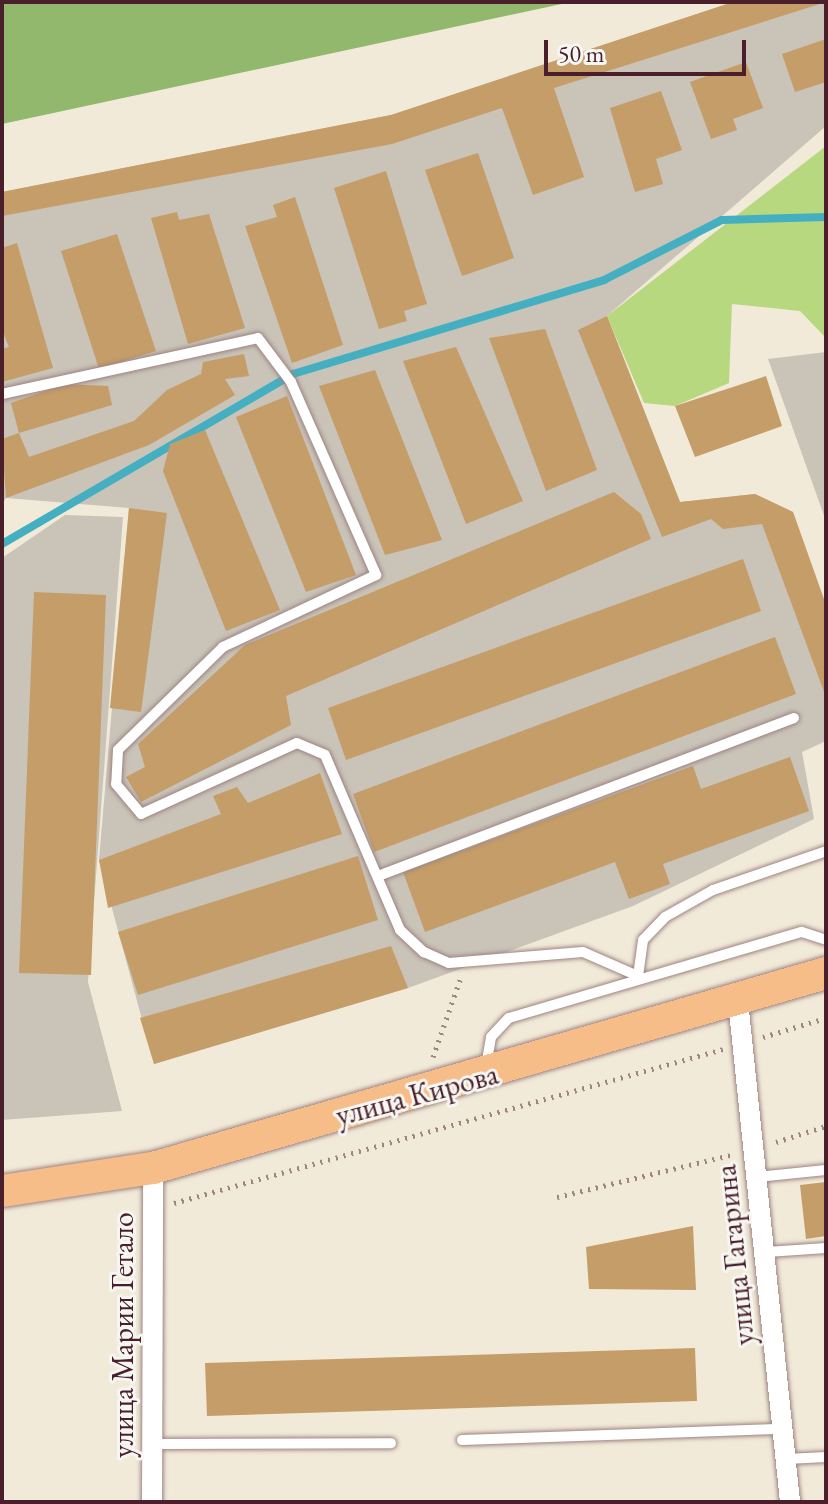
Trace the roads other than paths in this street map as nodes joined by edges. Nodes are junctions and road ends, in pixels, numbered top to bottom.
1 (2, 394) edge
2 (794, 718) dead end
3 (826, 851) edge
4 (378, 876) junction
5 (826, 940) edge
6 (826, 973) edge
7 (638, 976) junction
8 (738, 1001) junction
9 (484, 1077) junction
10 (153, 1168) junction
11 (826, 1170) edge
12 (757, 1177) junction
13 (2, 1191) edge
14 (826, 1248) edge
15 (767, 1252) junction
16 (783, 1429) junction
17 (462, 1440) dead end
18 (391, 1443) dead end
19 (152, 1444) junction
20 (826, 1457) edge
21 (787, 1459) junction
22 (152, 1502) edge
23 (790, 1502) edge

1 - 4 lane
2 - 4 lane
3 - 7 lane
4 - 7 lane
5 - 7 lane
6 - 8 main road, улица Кирова
7 - 9 lane
8 - 9 main road, улица Кирова
8 - 12 street, улица Гагарина
9 - 10 main road, улица Кирова
10 - 13 main road, улица Кирова
10 - 19 street, улица Марии Гетало
11 - 12 lane
12 - 15 street, улица Гагарина
14 - 15 lane
15 - 16 street, улица Гагарина
16 - 17 lane
16 - 21 street, улица Гагарина
18 - 19 lane
19 - 22 street, улица Марии Гетало
20 - 21 lane
21 - 23 street, улица Гагарина

